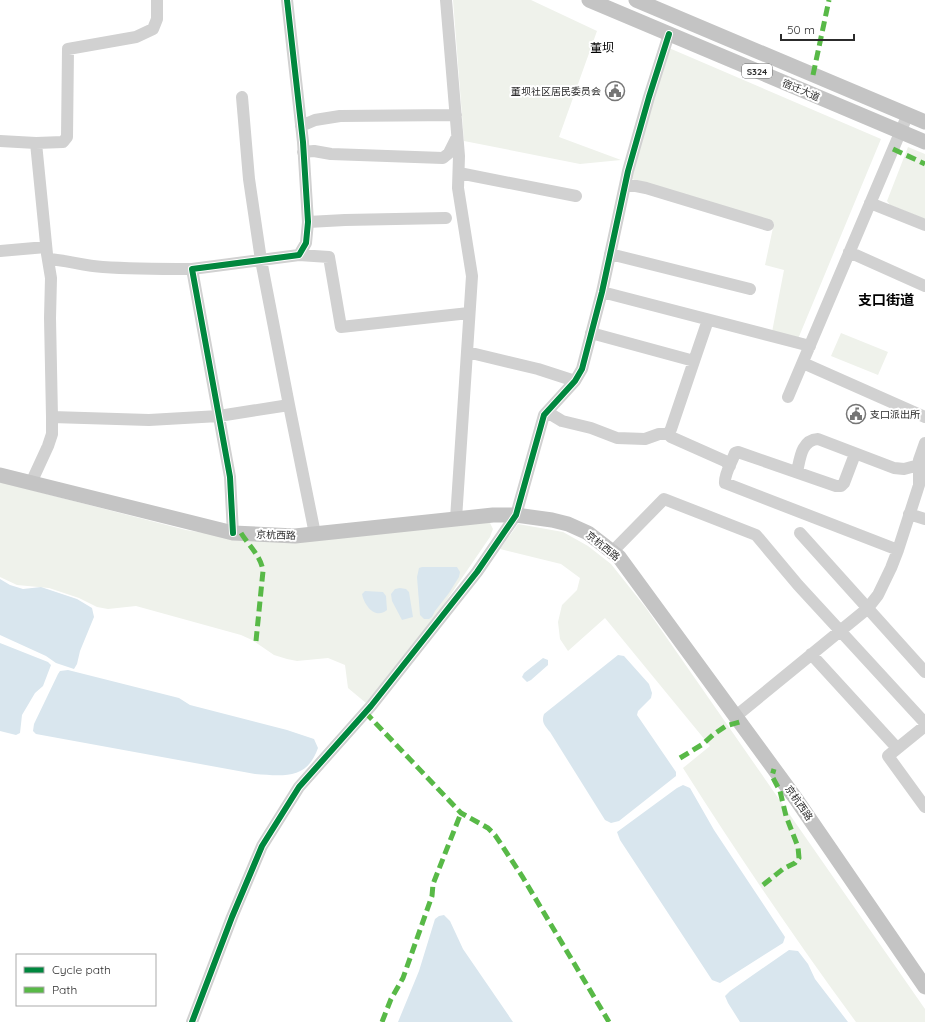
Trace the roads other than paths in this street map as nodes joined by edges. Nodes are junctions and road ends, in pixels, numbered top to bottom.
1 (157, 0) edge
2 (286, 0) edge
3 (446, 0) edge
4 (589, 0) edge
5 (636, 0) edge
6 (658, 4) edge
7 (669, 34) junction
8 (242, 97) dead end
9 (908, 114) junction
10 (456, 115) junction
11 (925, 122) edge
12 (301, 126) junction
13 (901, 132) junction
14 (457, 136) junction
15 (0, 141) edge
16 (925, 142) edge
17 (36, 143) junction
18 (304, 152) junction
19 (458, 173) junction
20 (626, 184) junction
21 (576, 196) dead end
22 (870, 203) junction
23 (446, 218) dead end
24 (308, 222) junction
25 (768, 225) dead end
26 (925, 225) edge
27 (0, 251) edge
28 (849, 252) junction
29 (47, 253) junction
30 (610, 254) junction
31 (299, 255) junction
32 (261, 260) junction
33 (192, 269) junction
34 (925, 286) edge
35 (750, 289) dead end
36 (602, 292) junction
37 (469, 313) junction
38 (708, 320) junction
39 (592, 332) junction
40 (810, 346) junction
41 (467, 352) junction
42 (694, 361) junction
43 (803, 363) junction
44 (575, 381) junction
45 (788, 397) dead end
46 (289, 405) junction
47 (547, 412) junction
48 (219, 416) junction
49 (52, 417) junction
50 (925, 417) edge
51 (668, 434) junction
52 (925, 443) edge
53 (855, 454) junction
54 (922, 460) edge
55 (730, 466) junction
56 (797, 472) junction
57 (0, 475) edge
58 (31, 483) junction
59 (909, 514) junction
60 (516, 515) junction
61 (456, 519) junction
62 (925, 519) edge
63 (233, 533) junction
64 (800, 533) dead end
65 (315, 534) junction
66 (898, 550) junction
67 (612, 552) junction
68 (867, 608) junction
69 (840, 631) junction
70 (811, 654) junction
71 (925, 672) edge
72 (736, 716) junction
73 (925, 724) edge
74 (897, 748) junction
75 (925, 807) edge
76 (925, 987) edge
77 (192, 1022) edge

1 - 17 street
2 - 12 street
3 - 10 street
4 - 7 main road, 宿迁大道 / S324
5 - 6 main road, 宿迁大道 / S324
6 - 9 main road, 宿迁大道 / S324
7 - 13 main road, 宿迁大道 / S324
7 - 20 street
8 - 32 street
9 - 11 main road, 宿迁大道 / S324
9 - 13 street
10 - 12 street
10 - 14 street
12 - 18 street
13 - 16 main road, 宿迁大道 / S324
13 - 22 street
14 - 18 street
14 - 19 street
15 - 17 street
17 - 29 street
18 - 24 street
19 - 21 street
19 - 37 street
20 - 25 street
20 - 30 street
22 - 26 street
22 - 28 street
23 - 24 street
24 - 31 street
27 - 29 street
28 - 34 street
28 - 40 street
29 - 33 street
29 - 49 street
30 - 35 street
30 - 36 street
31 - 32 street
31 - 37 street
32 - 33 street
32 - 46 street
33 - 48 street
36 - 38 street
36 - 39 street
37 - 41 street
38 - 40 street
38 - 42 street
39 - 42 street
39 - 44 street
40 - 43 street
41 - 44 street
41 - 61 street
42 - 51 street
43 - 45 street
43 - 50 street
44 - 47 street
46 - 48 street
46 - 65 street
47 - 51 street
47 - 60 street
48 - 49 street
48 - 63 street
49 - 58 street
51 - 55 street
52 - 54 street
53 - 54 street
53 - 56 street
53 - 56 street
54 - 59 street
55 - 56 street
55 - 66 street
57 - 58 main road, 京杭西路
58 - 63 main road, 京杭西路
59 - 62 street
59 - 66 street
60 - 61 main road, 京杭西路
60 - 67 main road, 京杭西路
60 - 77 street
61 - 65 main road, 京杭西路
63 - 65 main road, 京杭西路
64 - 68 street
66 - 68 street
67 - 69 street
67 - 72 main road, 京杭西路
68 - 69 street
68 - 71 street
69 - 70 street
69 - 73 street
70 - 72 street
70 - 74 street
72 - 76 main road, 京杭西路
73 - 74 street
74 - 75 street

